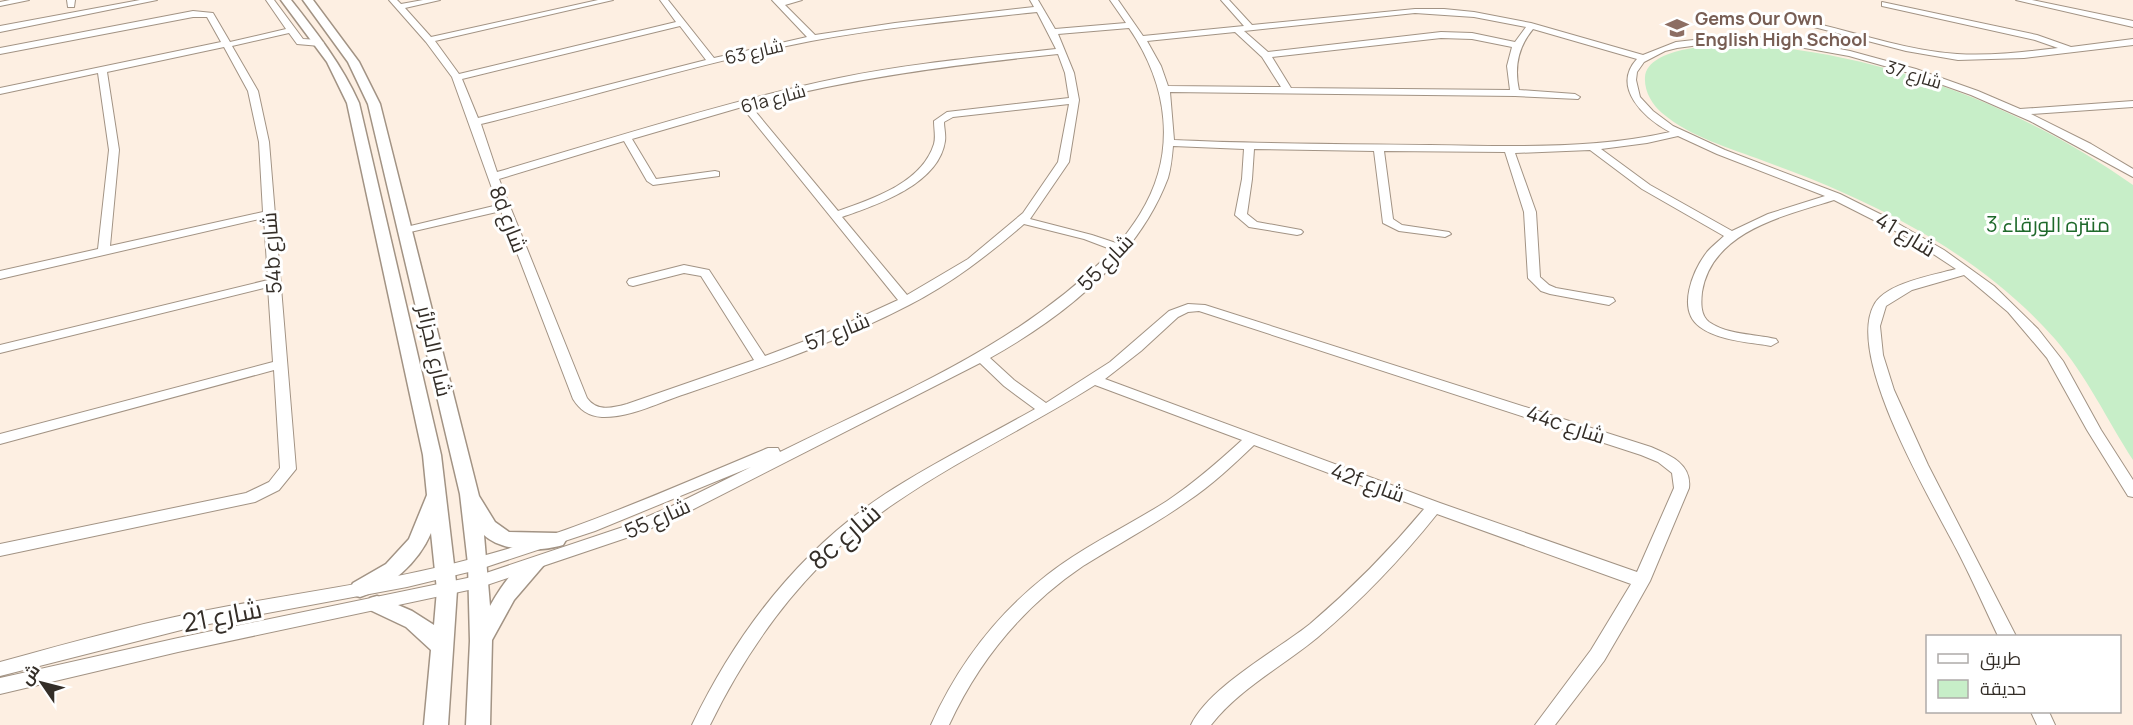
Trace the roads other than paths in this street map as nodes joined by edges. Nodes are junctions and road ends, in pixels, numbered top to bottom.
1 (25, 0) edge
2 (130, 0) edge
3 (153, 0) edge
4 (270, 0) edge
5 (286, 0) edge
6 (308, 0) edge
7 (436, 0) edge
8 (609, 0) edge
9 (664, 0) edge
10 (798, 0) edge
11 (1114, 0) edge
12 (1225, 0) edge
13 (2020, 0) edge
14 (71, 2) edge
15 (777, 2) edge
16 (1448, 2) dead end
17 (0, 4) edge
18 (396, 4) edge
19 (1885, 4) dead end
20 (1037, 5) edge
21 (89, 10) junction
22 (1428, 10) junction
23 (54, 17) junction
24 (682, 23) junction
25 (2133, 24) edge
26 (1131, 25) junction
27 (1531, 26) junction
28 (1818, 27) dead end
29 (0, 28) edge
30 (1251, 29) junction
31 (292, 30) junction
32 (1239, 31) junction
33 (1051, 32) junction
34 (813, 38) junction
35 (429, 40) junction
36 (1142, 41) junction
37 (2133, 42) edge
38 (320, 43) junction
39 (227, 44) junction
40 (1517, 45) junction
41 (2071, 50) junction
42 (0, 51) edge
43 (1061, 51) junction
44 (1266, 55) junction
45 (1644, 58) junction
46 (711, 61) junction
47 (102, 70) junction
48 (457, 77) junction
49 (1165, 89) junction
50 (0, 91) edge
51 (1288, 92) junction
52 (1515, 93) junction
53 (1575, 97) dead end
54 (1074, 100) junction
55 (745, 105) junction
56 (2132, 105) edge
57 (2020, 112) junction
58 (475, 122) junction
59 (1678, 133) junction
60 (627, 138) junction
61 (1169, 145) junction
62 (1249, 146) junction
63 (1379, 147) junction
64 (1593, 148) junction
65 (1509, 149) junction
66 (715, 174) dead end
67 (2133, 174) edge
68 (493, 177) junction
69 (1836, 196) junction
70 (504, 207) junction
71 (268, 214) junction
72 (834, 216) junction
73 (1024, 221) junction
74 (406, 230) junction
75 (1297, 232) dead end
76 (1445, 234) dead end
77 (1732, 236) junction
78 (1124, 246) junction
79 (104, 251) junction
80 (1964, 271) junction
81 (0, 275) edge
82 (273, 282) junction
83 (633, 282) dead end
84 (1609, 301) dead end
85 (906, 302) junction
86 (1170, 318) joint
87 (1771, 342) dead end
88 (0, 349) edge
89 (761, 361) junction
90 (977, 361) junction
91 (281, 364) junction
92 (1095, 380) junction
93 (632, 407) joint
94 (1046, 410) junction
95 (856, 419) junction
96 (0, 439) edge
97 (1252, 439) junction
98 (2133, 492) edge
99 (469, 494) junction
100 (436, 496) junction
101 (1434, 507) junction
102 (556, 540) junction
103 (0, 550) edge
104 (534, 565) junction
105 (478, 573) junction
106 (447, 581) junction
107 (1642, 581) junction
108 (360, 589) junction
109 (377, 604) junction
110 (2007, 635) edge
111 (481, 641) junction
112 (442, 648) junction
113 (57, 654) junction
114 (0, 669) edge
115 (0, 675) edge
116 (24, 680) junction
117 (0, 686) edge
118 (0, 696) edge
119 (436, 725) edge
120 (478, 725) edge
121 (702, 725) edge
122 (940, 725) edge
123 (1200, 725) edge
124 (1544, 725) edge

1 - 17 street
2 - 21 street
3 - 21 street
4 - 31 street
5 - 38 main road, شارع الجزائر
6 - 74 main road, شارع الجزائر
7 - 18 street
8 - 35 street
9 - 24 street
10 - 15 street
11 - 26 street, شارع 55
12 - 30 street
13 - 25 street
14 - 21 street
14 - 23 street
15 - 34 street
16 - 22 street
18 - 35 street, 8d شارع
19 - 41 street
20 - 33 street, شارع 57
20 - 34 street, شارع 63
21 - 23 street
22 - 27 street
22 - 30 street
23 - 29 street
24 - 46 street
24 - 48 street
26 - 33 street
26 - 36 street, شارع 55
27 - 40 street
27 - 45 street
28 - 41 street
30 - 32 street
31 - 38 street
31 - 39 street
32 - 36 street
32 - 44 street
33 - 43 street, شارع 57
34 - 46 street, شارع 63
35 - 48 street, 8d شارع
36 - 49 street, شارع 55
37 - 41 street
38 - 100 main road, شارع الجزائر
39 - 42 street, 54b شارع
39 - 47 street
39 - 71 street, 54b شارع
40 - 44 street
40 - 52 street
43 - 54 street, شارع 57
43 - 55 street, 61a شارع
44 - 51 street
45 - 57 street, شارع 37
45 - 59 street, شارع 41
46 - 58 street, شارع 63
47 - 50 street
47 - 79 street
48 - 58 street, 8d شارع
49 - 51 street
49 - 61 street, شارع 55
51 - 52 street
52 - 53 street
54 - 72 street
54 - 73 street, شارع 57
55 - 60 street, 61a شارع
55 - 72 street
56 - 57 street
57 - 67 street, شارع 37
58 - 68 street, 8d شارع
59 - 64 street
59 - 69 street, شارع 41
60 - 66 street
60 - 68 street, 61a شارع
61 - 62 street
61 - 78 street, شارع 55
62 - 63 street
62 - 75 street
63 - 65 street
63 - 76 street
64 - 65 street
64 - 77 street
65 - 84 street
68 - 70 street, 8d شارع
69 - 77 street
69 - 80 street, شارع 41
70 - 74 street
70 - 93 street, 8d شارع
71 - 79 street
71 - 82 street, 54b شارع
72 - 85 street
73 - 78 street
73 - 85 street, شارع 57
74 - 99 main road, شارع الجزائر
77 - 87 street
78 - 90 street, شارع 55
79 - 81 street
80 - 98 street, شارع 41
80 - 110 street
82 - 88 street
82 - 91 street, 54b شارع
83 - 89 street
85 - 89 street, شارع 57
86 - 92 street, 8c شارع
86 - 107 street, 44c شارع
89 - 93 street, شارع 57
90 - 94 street
90 - 95 street, شارع 55
91 - 96 street
91 - 103 street, 54b شارع
92 - 94 street, 8c شارع
92 - 97 street, 42f شارع
94 - 121 street, 8c شارع
95 - 102 street, شارع 55
95 - 104 street, شارع 55
97 - 101 street, 42f شارع
97 - 122 street
99 - 102 main road
99 - 105 main road, شارع الجزائر
100 - 106 main road, شارع الجزائر
100 - 108 main road
101 - 107 street, 42f شارع
101 - 123 street
102 - 105 street, شارع 55
104 - 105 street, شارع 55
104 - 111 main road
105 - 106 street, شارع 55
105 - 111 main road, شارع الجزائر
106 - 108 street, شارع 21
106 - 109 street, شارع 21
106 - 112 main road, شارع الجزائر
107 - 124 street, 44c شارع
108 - 113 street, شارع 21
109 - 112 main road
109 - 116 street, شارع 21
111 - 120 main road, شارع الجزائر
112 - 119 main road, شارع الجزائر
113 - 114 street, شارع 21
113 - 115 street
116 - 117 street, شارع 21
116 - 118 street

